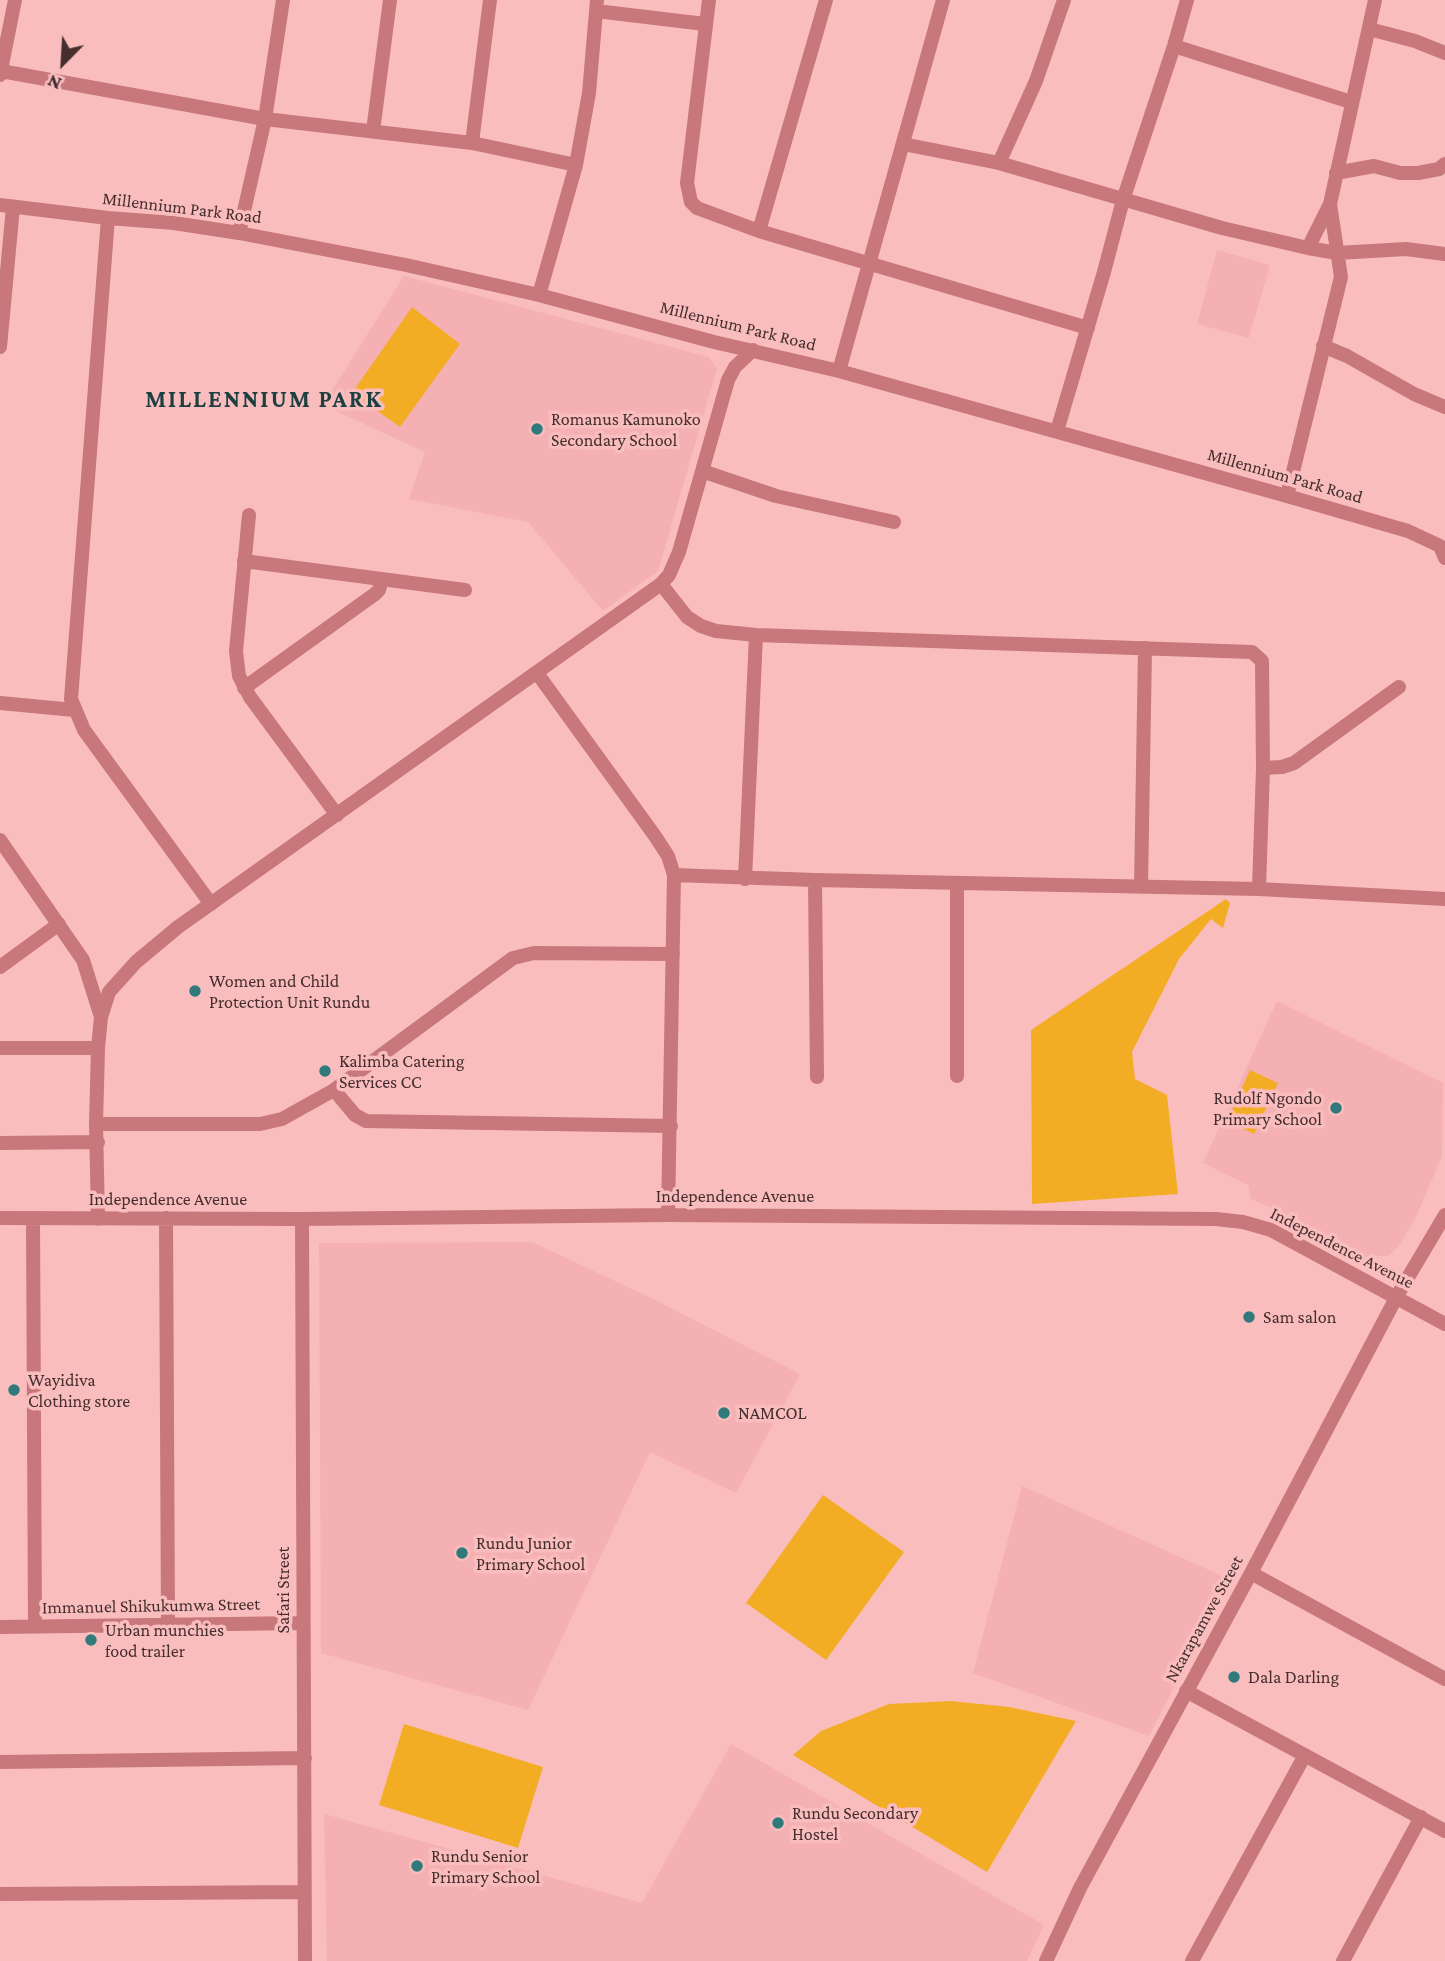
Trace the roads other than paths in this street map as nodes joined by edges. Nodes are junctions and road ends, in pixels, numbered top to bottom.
1 (15, 0) edge
2 (283, 0) edge
3 (390, 0) edge
4 (491, 0) edge
5 (709, 0) edge
6 (826, 0) edge
7 (943, 0) edge
8 (1064, 0) edge
9 (1187, 0) edge
10 (1375, 0) edge
11 (597, 5) edge
12 (705, 24) junction
13 (1369, 29) junction
14 (1174, 46) junction
15 (1445, 53) edge
16 (1, 73) edge
17 (1351, 102) junction
18 (265, 119) junction
19 (373, 131) junction
20 (472, 143) junction
21 (903, 144) junction
22 (999, 163) junction
23 (1445, 164) edge
24 (576, 165) junction
25 (1336, 173) junction
26 (1123, 200) junction
27 (1330, 204) junction
28 (7, 206) edge
29 (108, 218) junction
30 (760, 231) junction
31 (239, 233) junction
32 (1308, 248) junction
33 (1337, 253) junction
34 (1445, 254) edge
35 (868, 263) junction
36 (539, 295) junction
37 (1088, 328) junction
38 (1323, 346) junction
39 (0, 347) edge
40 (753, 349) junction
41 (839, 371) junction
42 (1445, 407) edge
43 (1057, 431) junction
44 (702, 471) junction
45 (1287, 496) junction
46 (249, 515) dead end
47 (894, 522) dead end
48 (1443, 550) edge
49 (244, 561) junction
50 (382, 579) junction
51 (661, 584) junction
52 (465, 590) dead end
53 (756, 635) junction
54 (1145, 648) junction
55 (537, 673) junction
56 (1399, 687) dead end
57 (244, 688) junction
58 (0, 703) edge
59 (74, 710) junction
60 (1263, 768) junction
61 (337, 815) junction
62 (1, 843) edge
63 (674, 874) junction
64 (745, 878) junction
65 (815, 880) junction
66 (957, 883) junction
67 (1141, 887) junction
68 (1259, 889) junction
69 (1445, 899) edge
70 (211, 904) junction
71 (59, 924) junction
72 (673, 954) junction
73 (0, 967) edge
74 (101, 1017) junction
75 (0, 1048) edge
76 (98, 1048) junction
77 (957, 1076) dead end
78 (817, 1077) dead end
79 (334, 1090) junction
80 (96, 1124) junction
81 (671, 1126) junction
82 (98, 1142) junction
83 (0, 1143) edge
84 (668, 1215) junction
85 (1445, 1215) edge
86 (0, 1218) edge
87 (33, 1218) junction
88 (166, 1218) junction
89 (98, 1219) junction
90 (302, 1219) junction
91 (1397, 1296) junction
92 (1445, 1324) edge
93 (1251, 1573) junction
94 (303, 1623) junction
95 (168, 1625) junction
96 (0, 1627) edge
97 (35, 1627) junction
98 (1445, 1679) edge
99 (1186, 1691) junction
100 (1305, 1755) junction
101 (305, 1758) junction
102 (0, 1762) edge
103 (1420, 1817) junction
104 (1445, 1830) edge
105 (303, 1892) junction
106 (0, 1894) edge
107 (305, 1961) edge
108 (1046, 1961) edge
109 (1192, 1961) edge
110 (1343, 1961) edge

1 - 16 street
2 - 18 street
3 - 19 street
4 - 20 street
5 - 12 street
6 - 30 street
7 - 21 street
8 - 22 street
9 - 14 street
10 - 13 street
11 - 12 street
11 - 24 street
12 - 30 street
13 - 15 street
13 - 17 street
14 - 17 street
14 - 26 street
16 - 18 street
17 - 25 street
18 - 19 street
18 - 31 street
19 - 20 street
20 - 24 street
21 - 22 street
21 - 35 street
22 - 26 street
23 - 25 street
24 - 36 street
25 - 27 street
26 - 32 street
26 - 37 street
27 - 32 street
27 - 33 street
28 - 29 street, Millennium Park Road
28 - 39 street
29 - 31 street, Millennium Park Road
29 - 59 street
30 - 35 street
31 - 36 street, Millennium Park Road
32 - 33 street
33 - 34 street
33 - 38 street
35 - 37 street
35 - 41 street
36 - 40 street, Millennium Park Road
37 - 43 street
38 - 42 street
38 - 45 street
40 - 41 street, Millennium Park Road
40 - 44 street
41 - 43 street, Millennium Park Road
43 - 45 street, Millennium Park Road
44 - 47 street
44 - 51 street
45 - 48 street, Millennium Park Road
46 - 49 street
49 - 50 street
49 - 57 street
50 - 52 street
50 - 57 street
51 - 53 street
51 - 55 street
53 - 54 street
53 - 64 street
54 - 60 street
54 - 67 street
55 - 61 street
55 - 63 street
56 - 60 street
57 - 61 street
58 - 59 street
59 - 70 street
60 - 68 street
61 - 70 street
62 - 71 street
63 - 64 street
63 - 72 street
64 - 65 street
65 - 66 street
65 - 78 street
66 - 67 street
66 - 77 street
67 - 68 street
68 - 69 street
70 - 74 street
71 - 73 street
71 - 74 street
72 - 79 street
72 - 81 street
74 - 76 street
75 - 76 street
76 - 80 street
79 - 80 street
79 - 81 street
80 - 82 street
81 - 84 street
82 - 83 street
82 - 89 street
84 - 90 street, Independence Avenue
84 - 91 street, Independence Avenue
85 - 91 street
86 - 87 street, Independence Avenue
87 - 89 street, Independence Avenue
87 - 97 street
88 - 89 street, Independence Avenue
88 - 90 street, Independence Avenue
88 - 95 street
90 - 94 street, Safari Street
91 - 92 street, Independence Avenue
91 - 93 street, Nkarapamwe Street
93 - 98 street
93 - 99 street, Nkarapamwe Street
94 - 95 street, Immanuel Shikukumwa Street
94 - 101 street, Safari Street
95 - 97 street, Immanuel Shikukumwa Street
96 - 97 street, Immanuel Shikukumwa Street
99 - 100 street
99 - 108 street, Nkarapamwe Street
100 - 103 street
100 - 109 street
101 - 102 street
101 - 105 street, Safari Street
103 - 104 street
103 - 110 street
105 - 106 street
105 - 107 street, Safari Street

